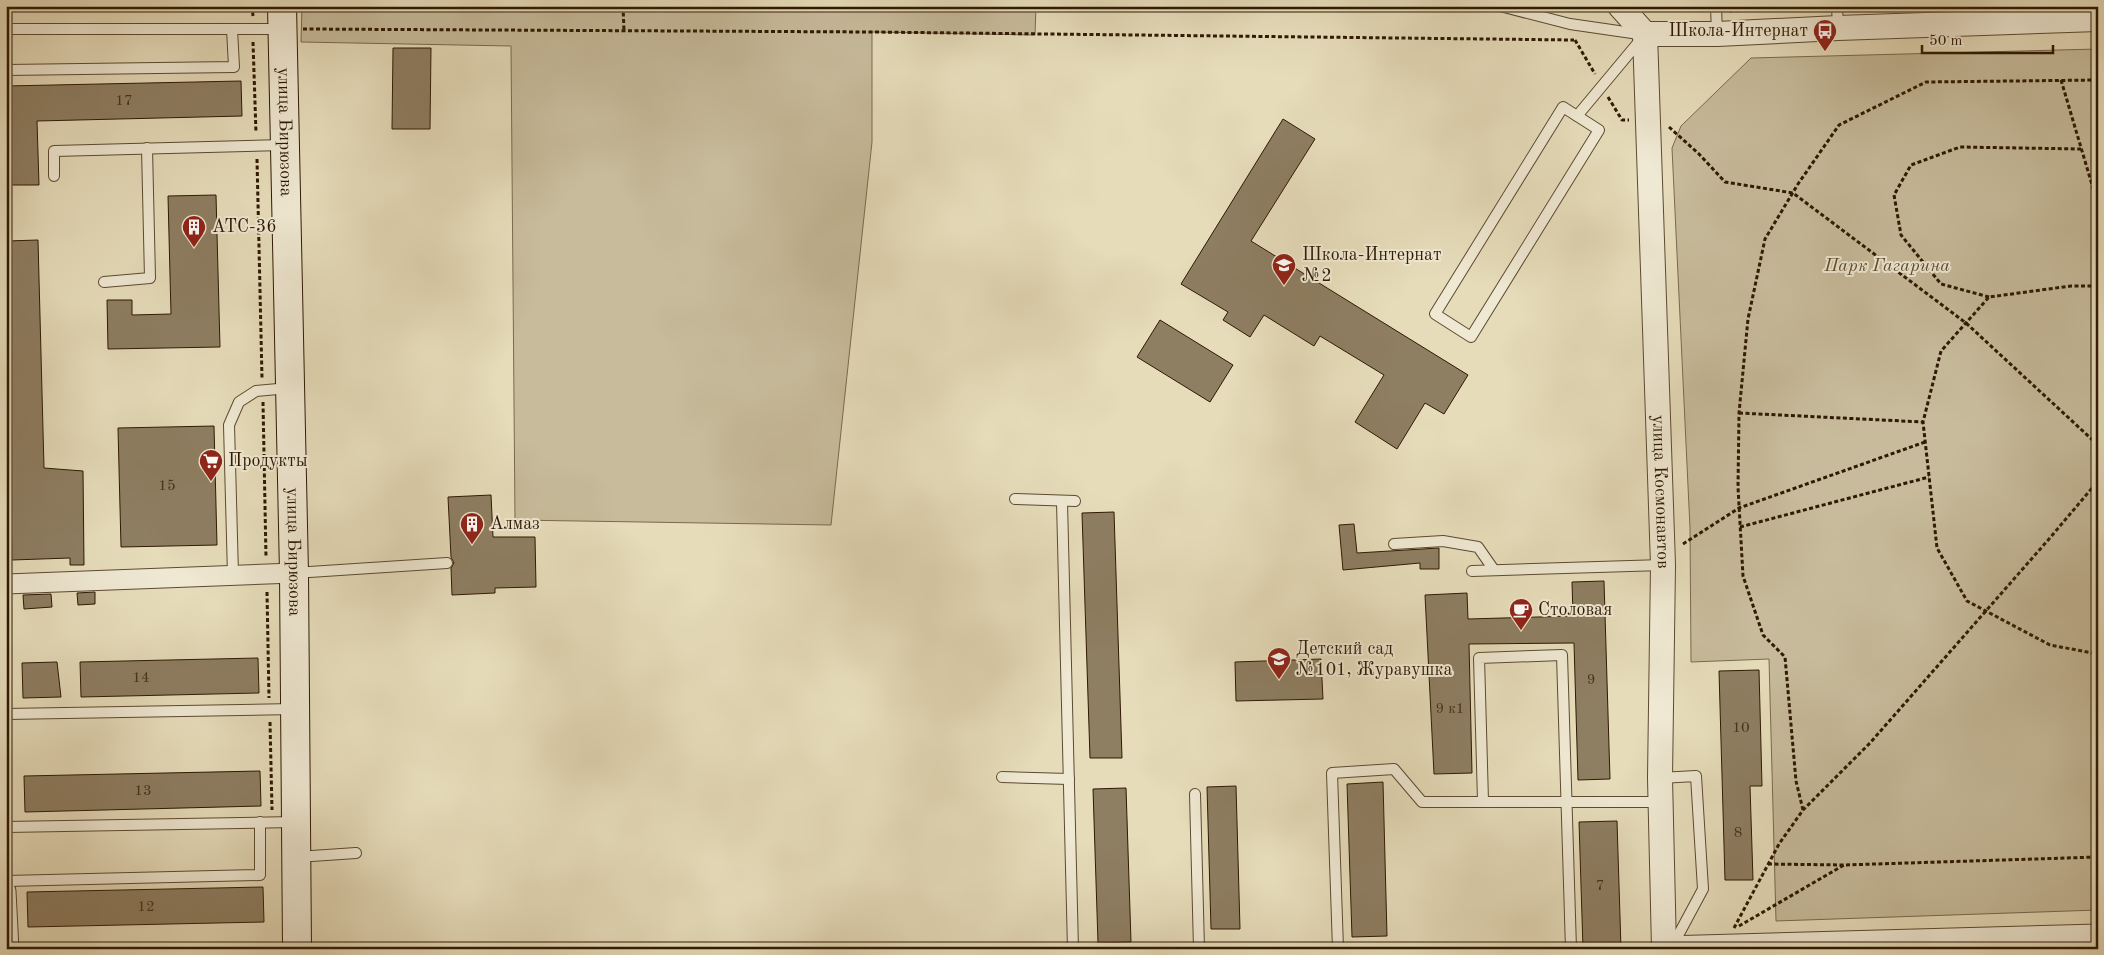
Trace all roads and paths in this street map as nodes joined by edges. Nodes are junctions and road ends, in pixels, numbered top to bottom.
1 (252, 6) edge
2 (623, 6) edge
3 (1500, 6) edge
4 (1620, 6) edge
5 (1792, 8) dead end
6 (1716, 17) edge
7 (1837, 17) edge
8 (282, 18) edge
9 (2098, 19) edge
10 (1593, 28) junction
11 (6, 29) edge
12 (232, 29) junction
13 (253, 29) junction
14 (624, 31) junction
15 (1645, 34) junction
16 (1575, 40) junction
17 (6, 70) edge
18 (2061, 80) junction
19 (2098, 80) edge
20 (1602, 86) junction
21 (1577, 116) junction
22 (1648, 123) junction
23 (256, 146) junction
24 (285, 146) junction
25 (147, 148) junction
26 (2081, 149) junction
27 (54, 176) dead end
28 (1793, 193) junction
29 (2098, 205) edge
30 (104, 282) dead end
31 (2098, 286) edge
32 (1988, 298) junction
33 (1966, 323) junction
34 (290, 388) junction
35 (262, 390) junction
36 (1739, 413) junction
37 (1923, 422) junction
38 (1925, 442) junction
39 (2098, 446) edge
40 (1929, 476) junction
41 (2098, 481) edge
42 (1016, 499) dead end
43 (1074, 501) dead end
44 (1062, 502) junction
45 (1739, 508) junction
46 (1740, 527) junction
47 (1394, 544) dead end
48 (1663, 561) junction
49 (448, 563) dead end
50 (1494, 570) junction
51 (1472, 571) dead end
52 (294, 572) junction
53 (266, 574) junction
54 (233, 575) junction
55 (6, 584) edge
56 (1985, 611) junction
57 (2098, 654) edge
58 (282, 709) junction
59 (6, 714) edge
60 (1002, 777) dead end
61 (1660, 778) junction
62 (1069, 779) junction
63 (1195, 794) dead end
64 (1483, 802) junction
65 (1567, 802) junction
66 (1661, 802) junction
67 (1803, 810) junction
68 (260, 822) junction
69 (284, 822) junction
70 (6, 827) edge
71 (356, 854) dead end
72 (296, 857) junction
73 (2098, 857) edge
74 (1768, 864) junction
75 (1844, 864) junction
76 (6, 881) edge
77 (6, 891) edge
78 (2098, 934) edge
79 (1730, 936) junction
80 (1876, 944) edge
81 (1667, 947) edge
82 (9, 949) edge
83 (45, 949) edge
84 (50, 949) edge
85 (297, 949) edge
86 (1073, 949) edge
87 (1199, 949) edge
88 (1338, 949) edge
89 (1571, 949) edge

1 - 13 path
2 - 14 path
3 - 10 lane
4 - 15 street
5 - 6 path
6 - 7 street
6 - 15 street
7 - 9 street
8 - 13 lane
8 - 14 path
8 - 24 main road, улица Бирюзова
10 - 15 lane
10 - 16 path
11 - 12 lane
12 - 13 lane
12 - 17 lane
13 - 23 path
14 - 16 path
15 - 20 lane
15 - 22 street, улица Космонавтов
16 - 20 path
18 - 19 path
18 - 26 path
18 - 28 path
20 - 21 lane
20 - 22 path
21 - 21 lane
22 - 28 path
22 - 48 street, улица Космонавтов
23 - 24 lane
23 - 25 lane
23 - 35 path
24 - 34 main road, улица Бирюзова
25 - 27 lane
25 - 30 lane
26 - 29 path
26 - 32 path
28 - 33 path
28 - 36 path
31 - 32 path
32 - 33 path
33 - 37 path
33 - 39 path
34 - 35 lane
34 - 52 main road, улица Бирюзова
35 - 53 path
35 - 54 lane
36 - 37 path
36 - 45 path
37 - 38 path
38 - 40 path
38 - 45 path
40 - 46 path
40 - 56 path
41 - 56 path
42 - 44 lane
43 - 44 lane
44 - 62 lane
45 - 46 path
45 - 48 path
46 - 67 path
47 - 50 lane
48 - 50 lane
48 - 61 street, улица Космонавтов
49 - 52 lane
50 - 51 lane
52 - 53 street
52 - 58 main road, улица Бирюзова
53 - 54 street
53 - 58 path
54 - 55 street
56 - 57 path
56 - 67 path
58 - 59 lane
58 - 69 main road, улица Бирюзова
58 - 69 path
60 - 62 lane
61 - 66 street, улица Космонавтов
61 - 81 lane
62 - 86 lane
63 - 87 lane
64 - 65 lane
64 - 65 lane
64 - 88 lane
65 - 66 lane
65 - 89 lane
66 - 81 street, улица Космонавтов
67 - 74 path
68 - 69 lane
68 - 70 lane
68 - 76 lane
69 - 72 main road, улица Бирюзова
71 - 72 lane
72 - 85 main road, улица Бирюзова
73 - 75 path
74 - 75 path
74 - 79 path
75 - 79 path
77 - 82 street
78 - 80 street
79 - 80 street
79 - 81 street
83 - 84 lane

